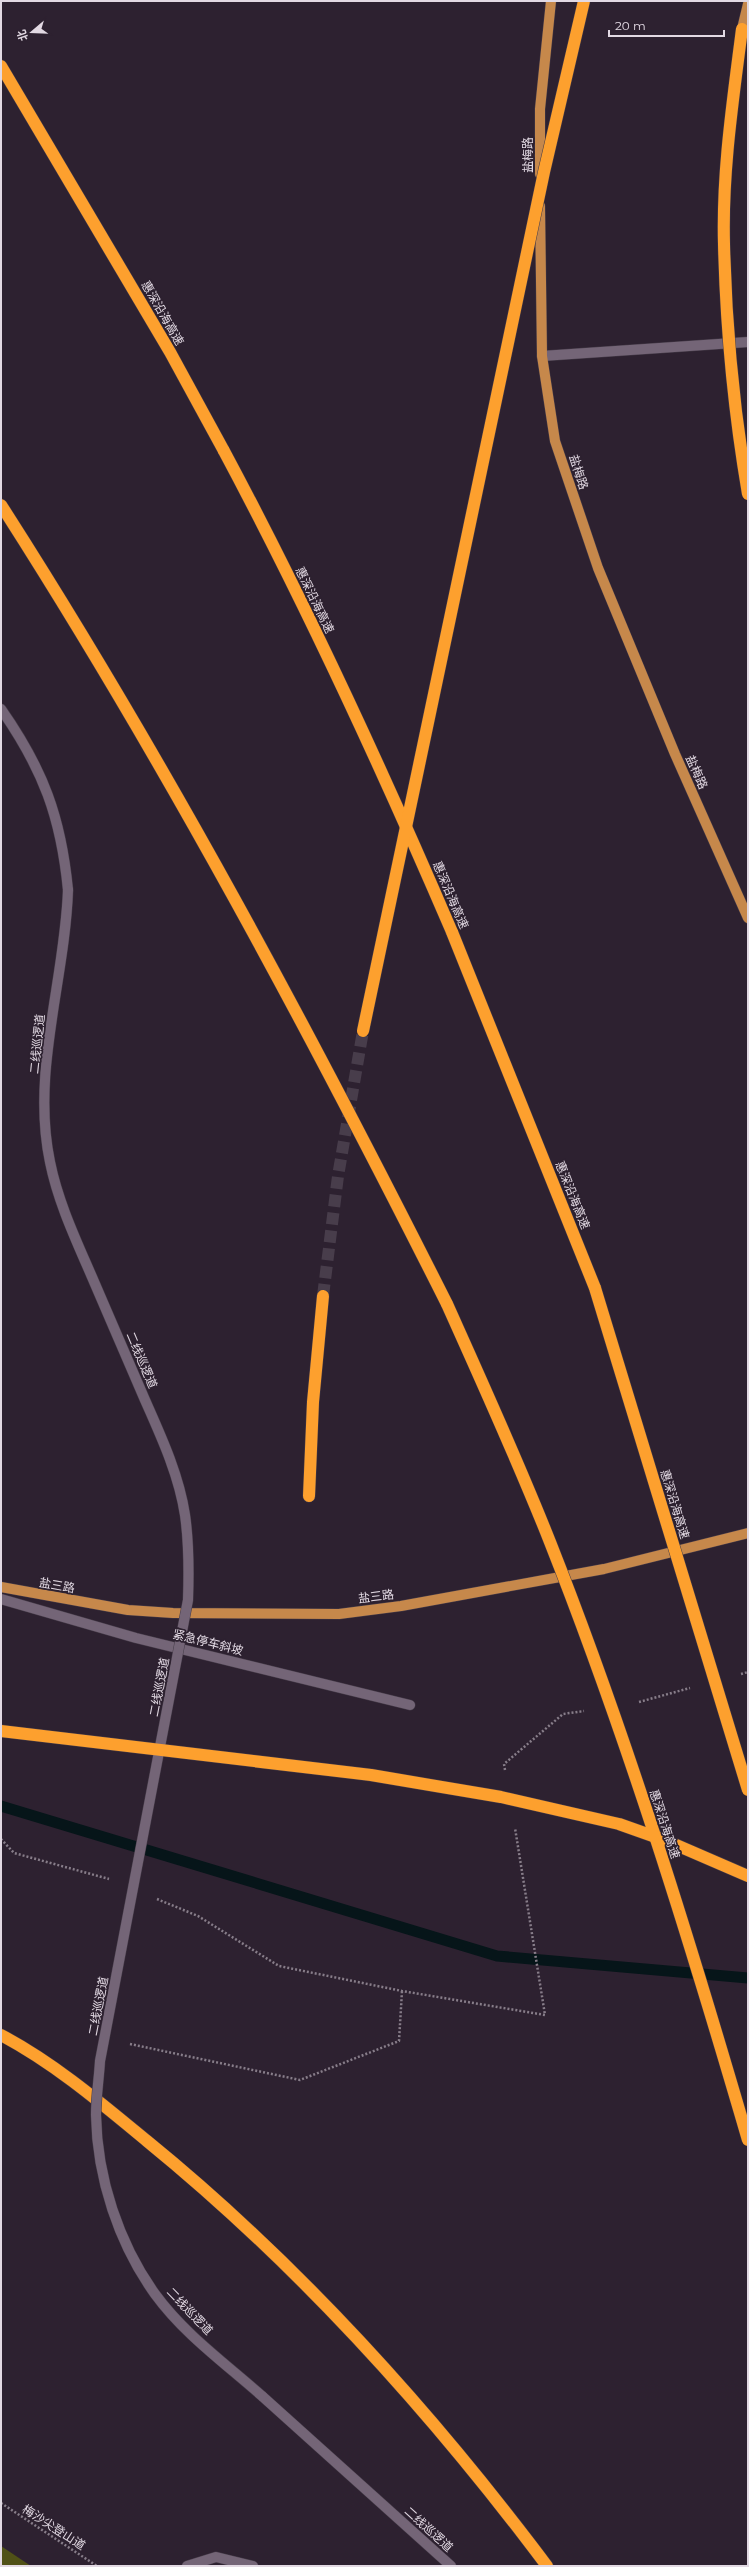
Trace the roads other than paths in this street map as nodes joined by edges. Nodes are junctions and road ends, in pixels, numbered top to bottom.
1 (551, 1) edge
2 (584, 1) edge
3 (748, 4) edge
4 (742, 29) joint
5 (1, 66) edge
6 (748, 342) edge
7 (542, 356) junction
8 (748, 494) edge
9 (1, 505) edge
10 (1, 709) edge
11 (748, 918) edge
12 (363, 1032) tunnel mouth
13 (323, 1296) tunnel mouth
14 (309, 1496) dead end
15 (748, 1533) edge
16 (1, 1587) edge
17 (1, 1599) edge
18 (410, 1705) dead end
19 (1, 1731) edge
20 (748, 1790) edge
21 (748, 1876) edge
22 (1, 2035) edge
23 (748, 2140) edge
24 (186, 2566) edge
25 (253, 2566) edge
26 (451, 2566) edge
27 (547, 2566) edge

1 - 7 main road, 盐梅路
2 - 12 highway, bridge
3 - 4 main road
4 - 8 highway, bridge
5 - 20 highway, 惠深沿海高速, bridge
6 - 7 street
7 - 11 main road, 盐梅路
9 - 23 highway, 惠深沿海高速, bridge
10 - 26 street, 二线巡逻道, bridge
13 - 14 highway
15 - 16 main road, 盐三路
17 - 18 street, 紧急停车斜坡
19 - 21 highway, bridge
22 - 27 highway
24 - 25 street

